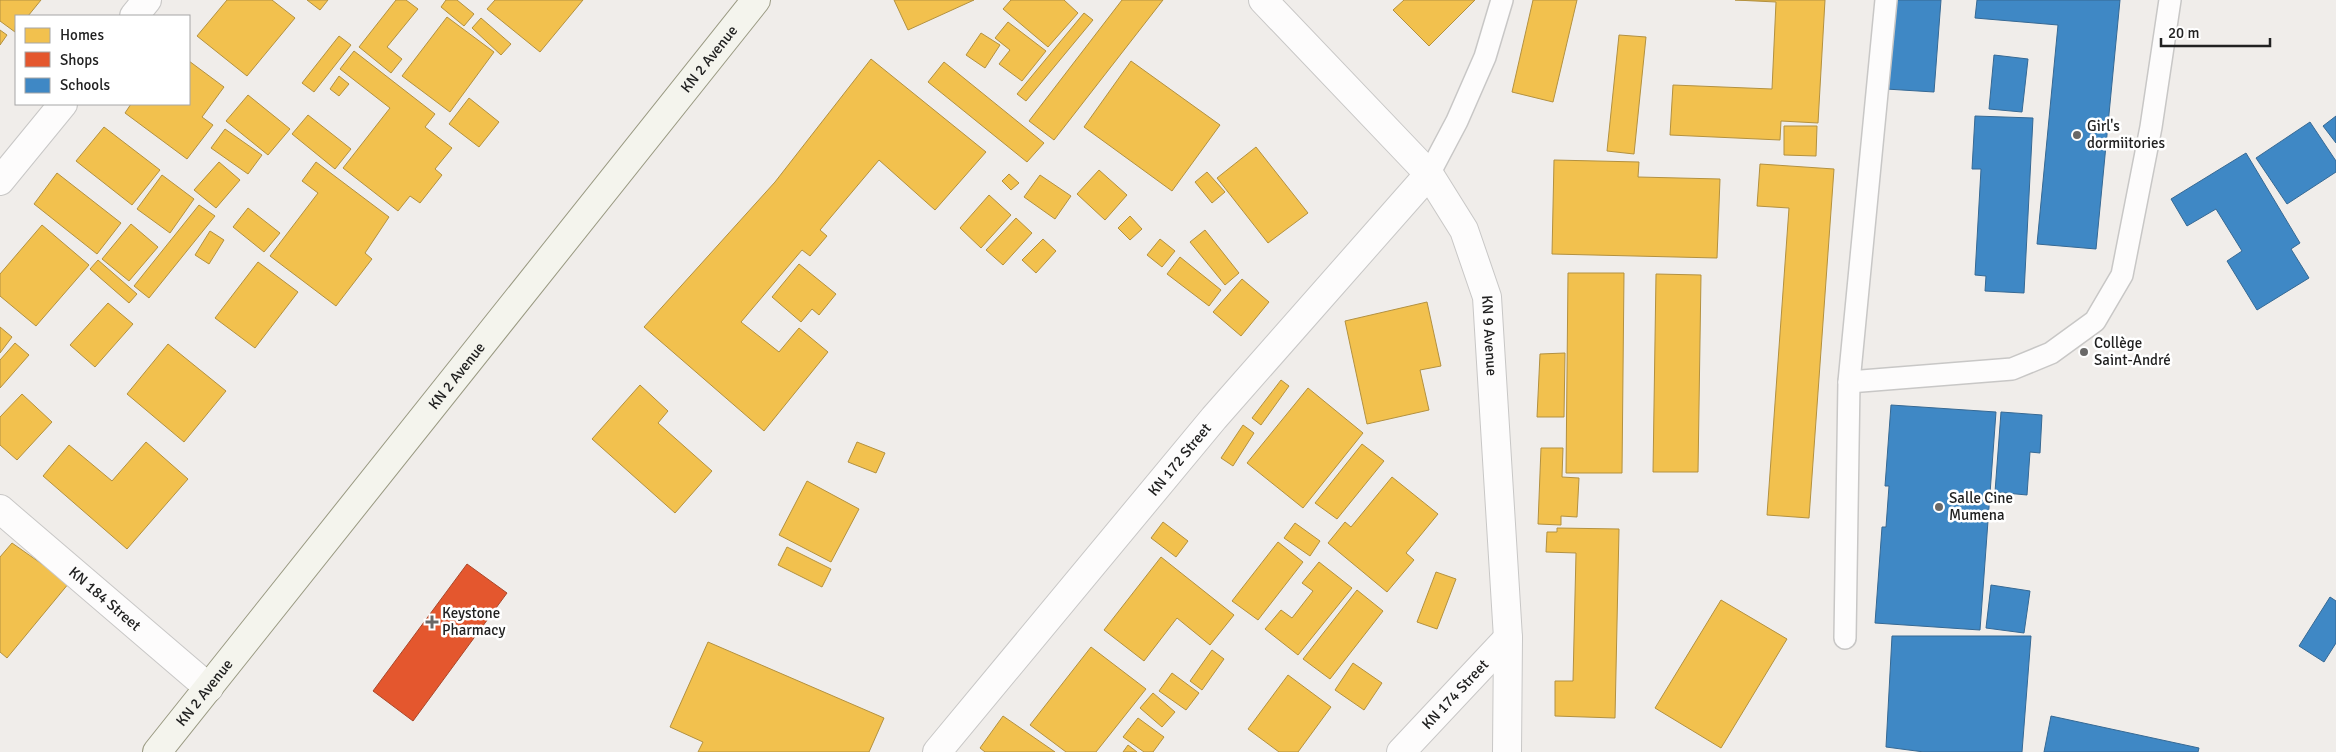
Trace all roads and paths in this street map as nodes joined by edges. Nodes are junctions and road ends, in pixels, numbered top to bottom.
1 (147, 0) edge
2 (756, 0) edge
3 (1263, 0) edge
4 (1502, 0) edge
5 (1886, 0) edge
6 (2170, 0) edge
7 (135, 15) edge
8 (62, 105) edge
9 (1429, 174) junction
10 (0, 181) edge
11 (1849, 382) junction
12 (0, 509) edge
13 (1508, 638) junction
14 (1845, 638) dead end
15 (209, 688) junction
16 (157, 752) edge
17 (938, 752) edge
18 (1402, 752) edge
19 (1507, 752) edge

1 - 7 street
2 - 15 main road, KN 2 Avenue
3 - 9 street, KN 9 Avenue
4 - 9 lane
5 - 11 lane
6 - 11 lane
8 - 10 street
9 - 13 street, KN 9 Avenue
9 - 17 street, KN 172 Street
11 - 14 lane
12 - 15 street, KN 184 Street
13 - 18 street, KN 174 Street
13 - 19 street, KN 9 Avenue
15 - 16 main road, KN 2 Avenue

